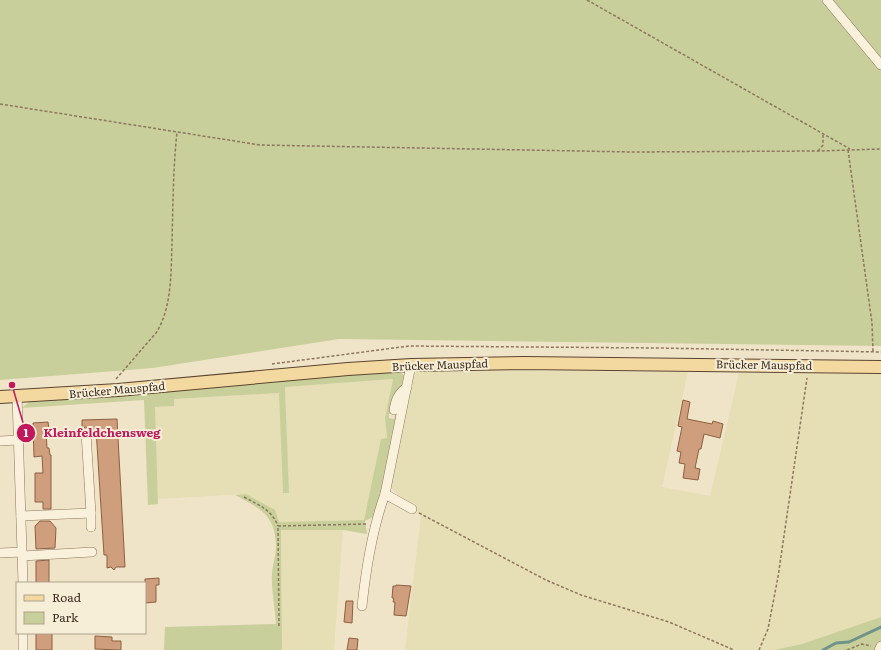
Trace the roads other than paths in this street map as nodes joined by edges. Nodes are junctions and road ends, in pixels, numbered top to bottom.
1 (827, 0) edge
2 (881, 65) edge
3 (411, 365) junction
4 (881, 367) edge
5 (407, 387) junction
6 (17, 396) junction
7 (0, 397) edge
8 (394, 410) dead end
9 (86, 433) dead end
10 (18, 440) junction
11 (0, 442) edge
12 (385, 494) junction
13 (412, 509) road end
14 (91, 512) junction
15 (22, 516) junction
16 (91, 527) dead end
17 (92, 552) dead end
18 (0, 553) edge
19 (22, 554) junction
20 (22, 582) edge
21 (362, 606) dead end
22 (23, 634) edge
23 (23, 650) edge

1 - 2 street
3 - 4 main road, Brücker Mauspfad
3 - 5 street
3 - 6 main road, Brücker Mauspfad
5 - 8 street
5 - 12 street
6 - 7 main road, Brücker Mauspfad
6 - 10 street
9 - 14 street
10 - 11 street
10 - 15 street
12 - 13 street
12 - 21 street
14 - 15 street
14 - 16 street
15 - 19 street
17 - 19 street
18 - 19 street
19 - 20 street
22 - 23 street

